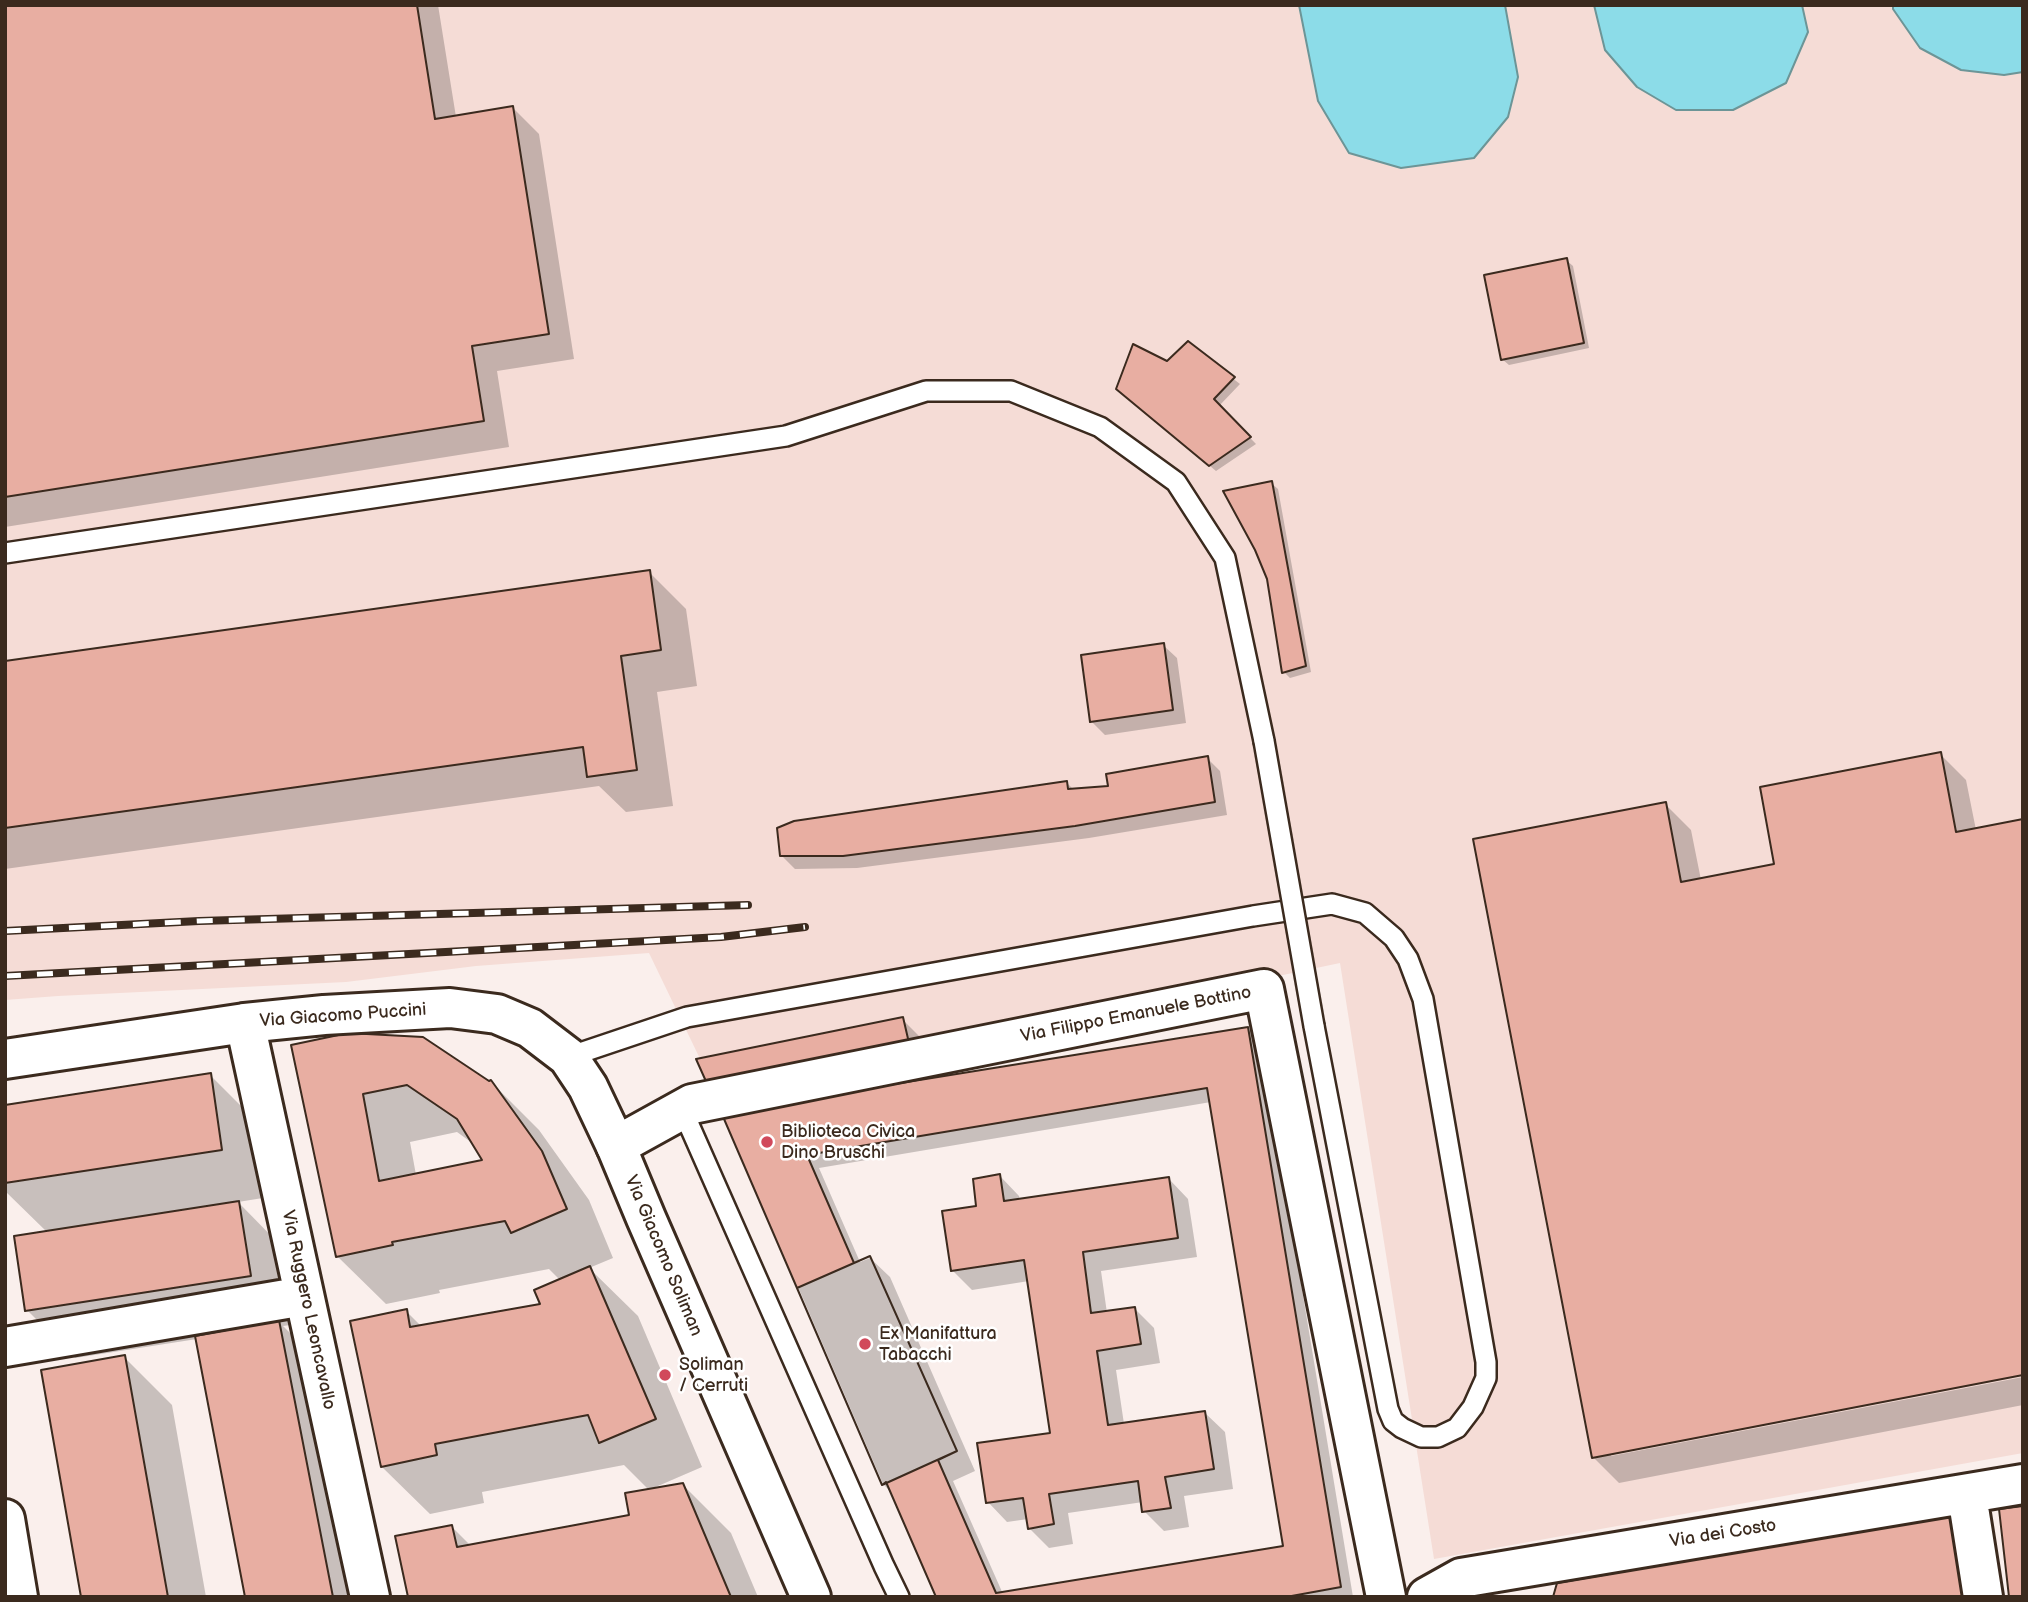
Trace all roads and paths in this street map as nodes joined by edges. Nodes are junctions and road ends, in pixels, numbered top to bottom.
1 (5, 553) edge
2 (245, 1023) junction
3 (568, 1058) junction
4 (5, 1059) edge
5 (682, 1109) junction
6 (616, 1146) junction
7 (304, 1296) junction
8 (5, 1347) edge
9 (2023, 1484) edge
10 (1968, 1495) junction
11 (5, 1519) edge
12 (15, 1596) edge
13 (370, 1597) edge
14 (811, 1597) edge
15 (899, 1597) edge
16 (1386, 1597) edge
17 (1427, 1597) edge
18 (1983, 1597) edge

1 - 3 lane, bridge
2 - 3 street, Via Giacomo Puccini
2 - 4 street, Via Giacomo Puccini
2 - 7 street, Via Ruggero Leoncavallo
3 - 6 street, Via Giacomo Puccini
5 - 6 street, Via Filippo Emanuele Bottino
5 - 15 lane
5 - 16 street, Via Filippo Emanuele Bottino
6 - 14 street, Via Giacomo Soliman
7 - 8 street
7 - 13 street, Via Ruggero Leoncavallo
9 - 10 street, Via dei Costo
10 - 17 street, Via dei Costo
10 - 18 street
11 - 12 street

